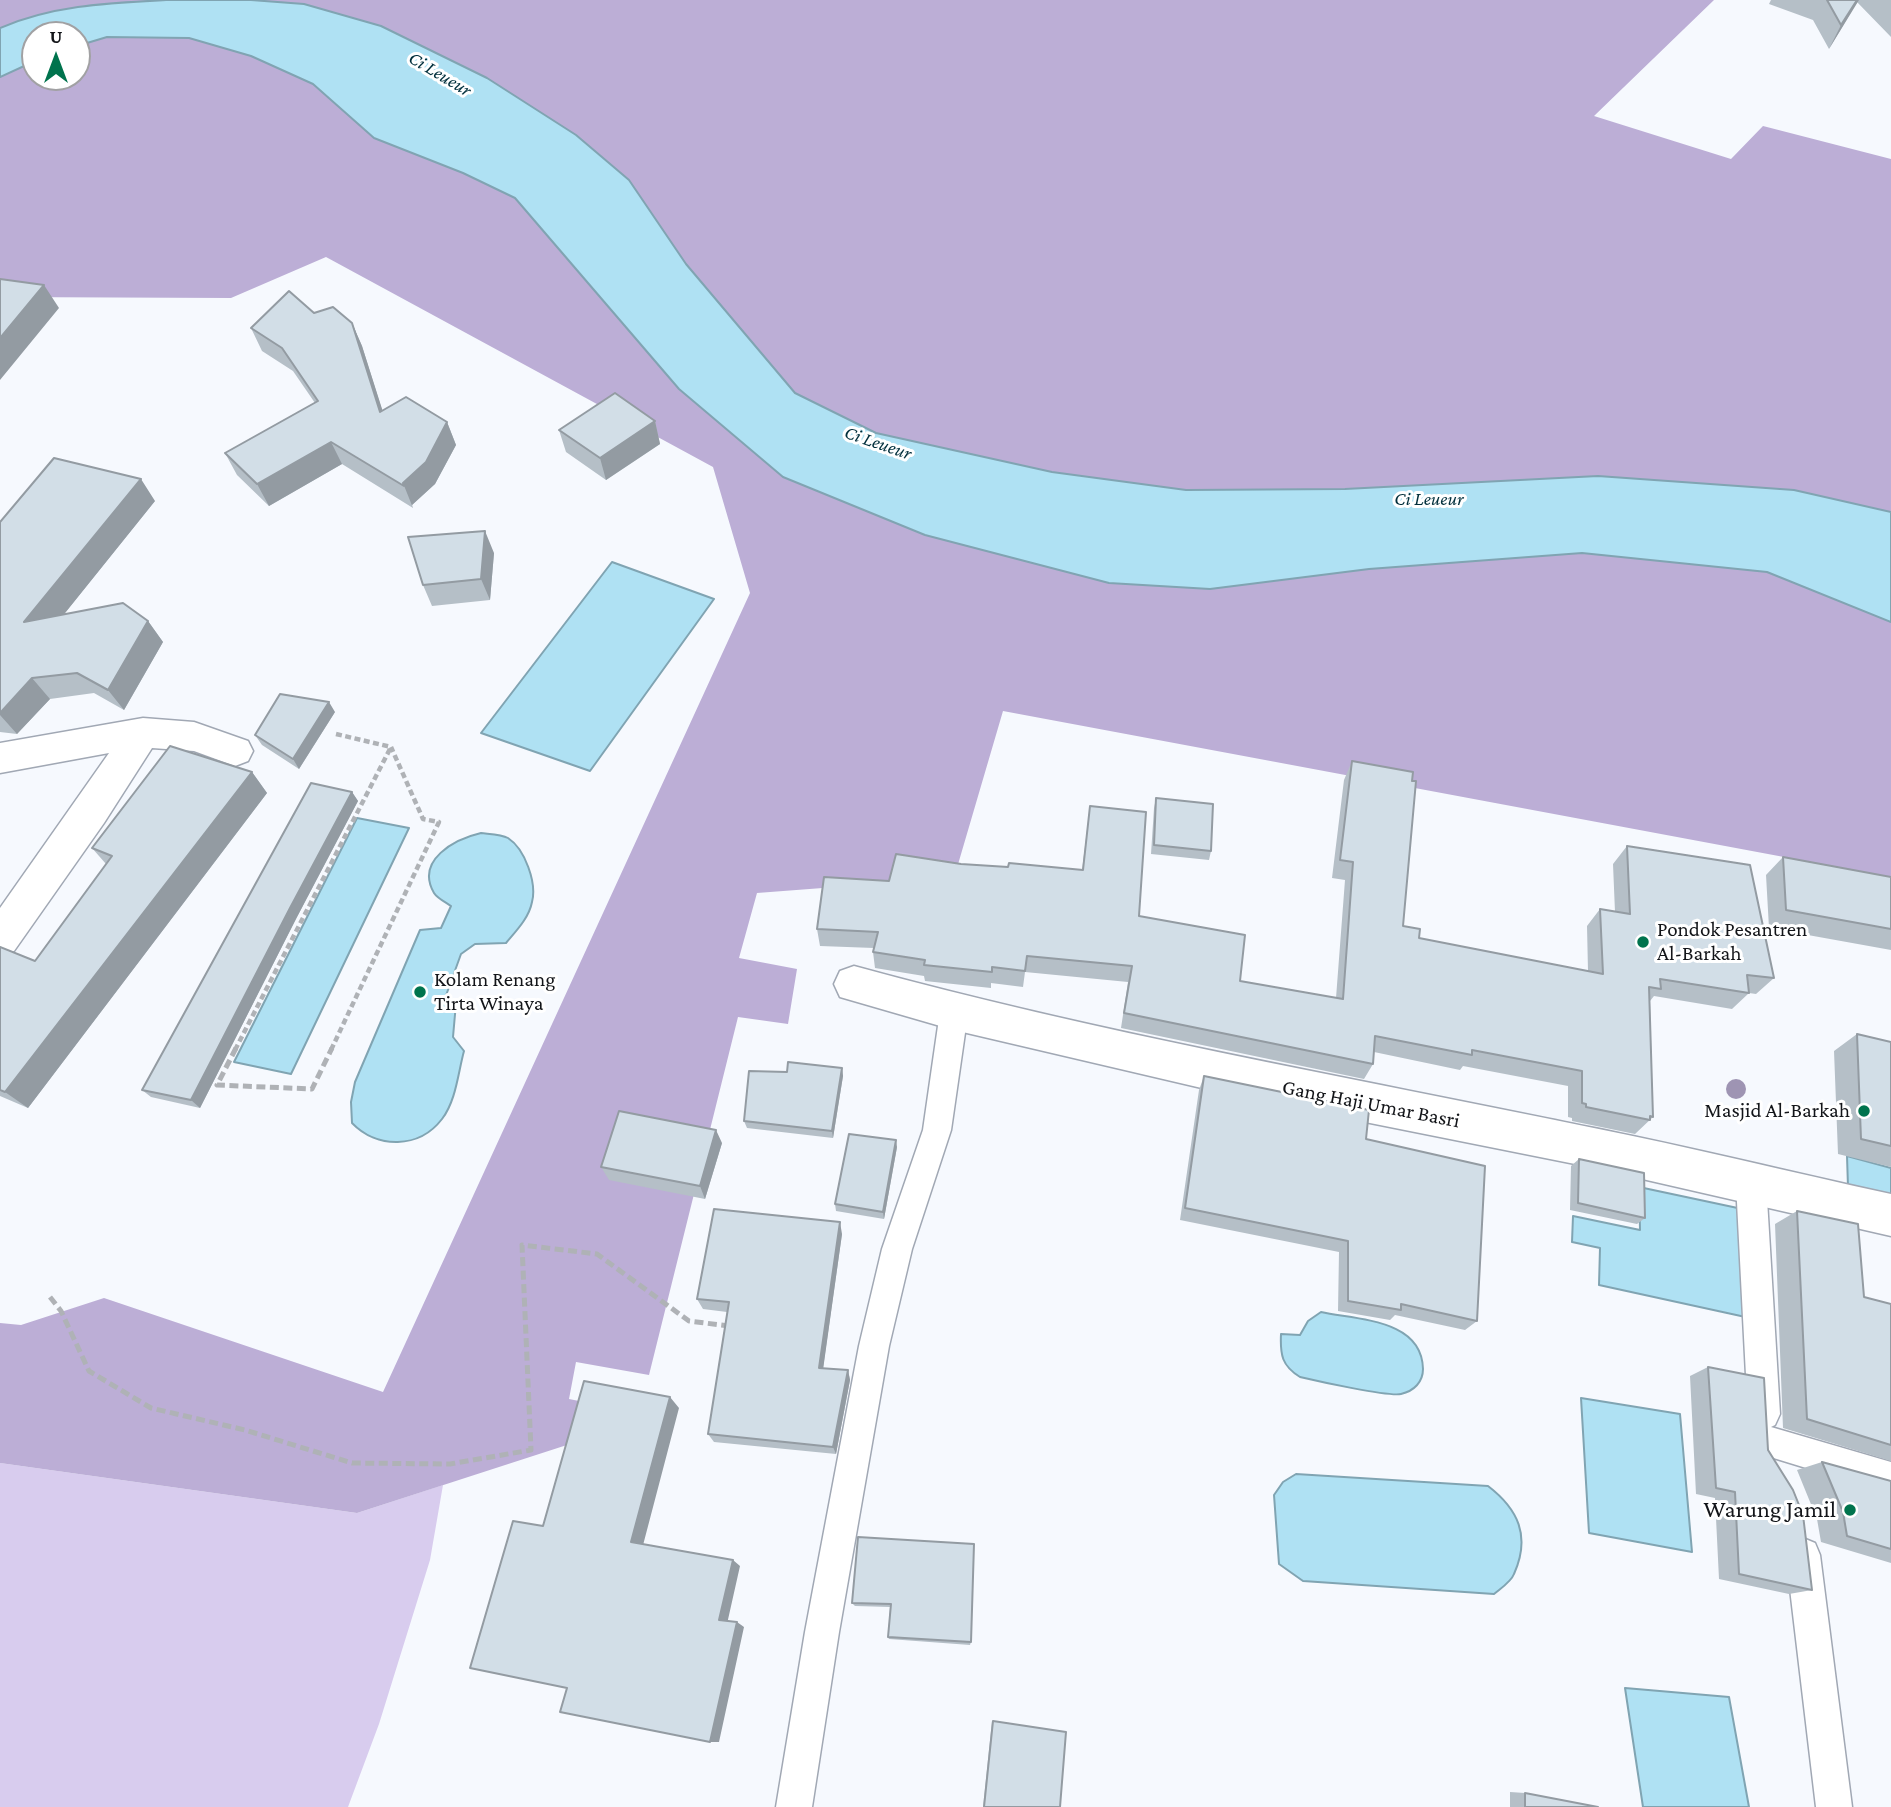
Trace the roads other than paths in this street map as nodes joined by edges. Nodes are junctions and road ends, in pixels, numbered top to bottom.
1 (143, 732) junction
2 (235, 751) dead end
3 (0, 758) edge
4 (0, 939) edge
5 (854, 984) dead end
6 (954, 1012) junction
7 (1751, 1183) junction
8 (1891, 1215) edge
9 (1765, 1441) junction
10 (1780, 1476) edge
11 (1891, 1478) edge
12 (1798, 1520) edge
13 (794, 1807) edge
14 (1834, 1807) edge

1 - 2 street
1 - 3 street
1 - 4 street
5 - 6 street, Gang Haji Umar Basri
6 - 7 street, Gang Haji Umar Basri
6 - 13 lane
7 - 8 street, Gang Haji Umar Basri
7 - 9 lane
9 - 10 lane
9 - 11 lane
12 - 14 lane

